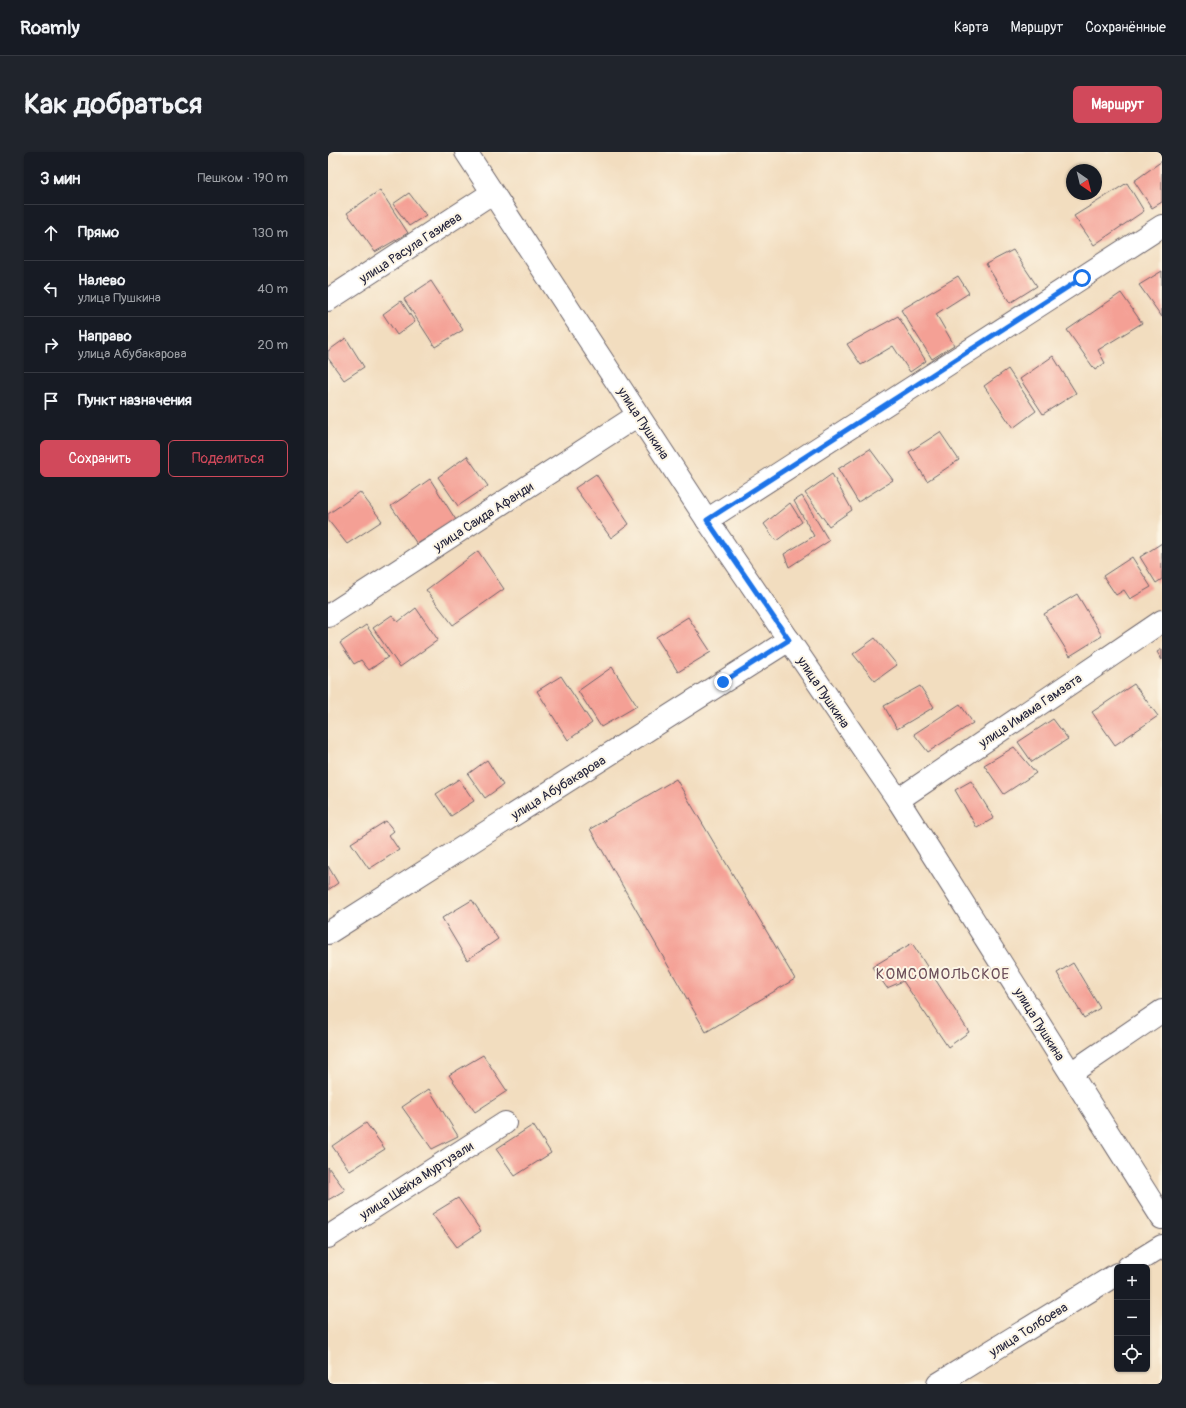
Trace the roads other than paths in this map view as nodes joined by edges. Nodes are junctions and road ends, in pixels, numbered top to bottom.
1 (466, 152) edge
2 (492, 193) junction
3 (1162, 226) edge
4 (328, 300) edge
5 (638, 414) junction
6 (707, 520) junction
7 (328, 616) edge
8 (1162, 621) edge
9 (789, 640) junction
10 (898, 800) junction
11 (328, 933) edge
12 (1162, 1010) edge
13 (1071, 1073) junction
14 (505, 1123) dead end
15 (1162, 1218) edge
16 (328, 1237) edge
17 (1162, 1246) edge
18 (1133, 1264) edge
19 (1114, 1276) edge
20 (938, 1384) edge

1 - 2 street, улица Пушкина
2 - 4 street, улица Расула Газиева
2 - 5 street, улица Пушкина
3 - 6 street
5 - 6 street, улица Пушкина
5 - 7 street, улица Саида Афанди
6 - 9 street, улица Пушкина
8 - 10 street, улица Имама Гамзата
9 - 10 street, улица Пушкина
9 - 11 street, улица Абубакарова
10 - 13 street, улица Пушкина
12 - 13 street
13 - 15 street, улица Пушкина
14 - 16 street, улица Шейха Муртузали
17 - 18 street
19 - 20 street, улица Толбоева

